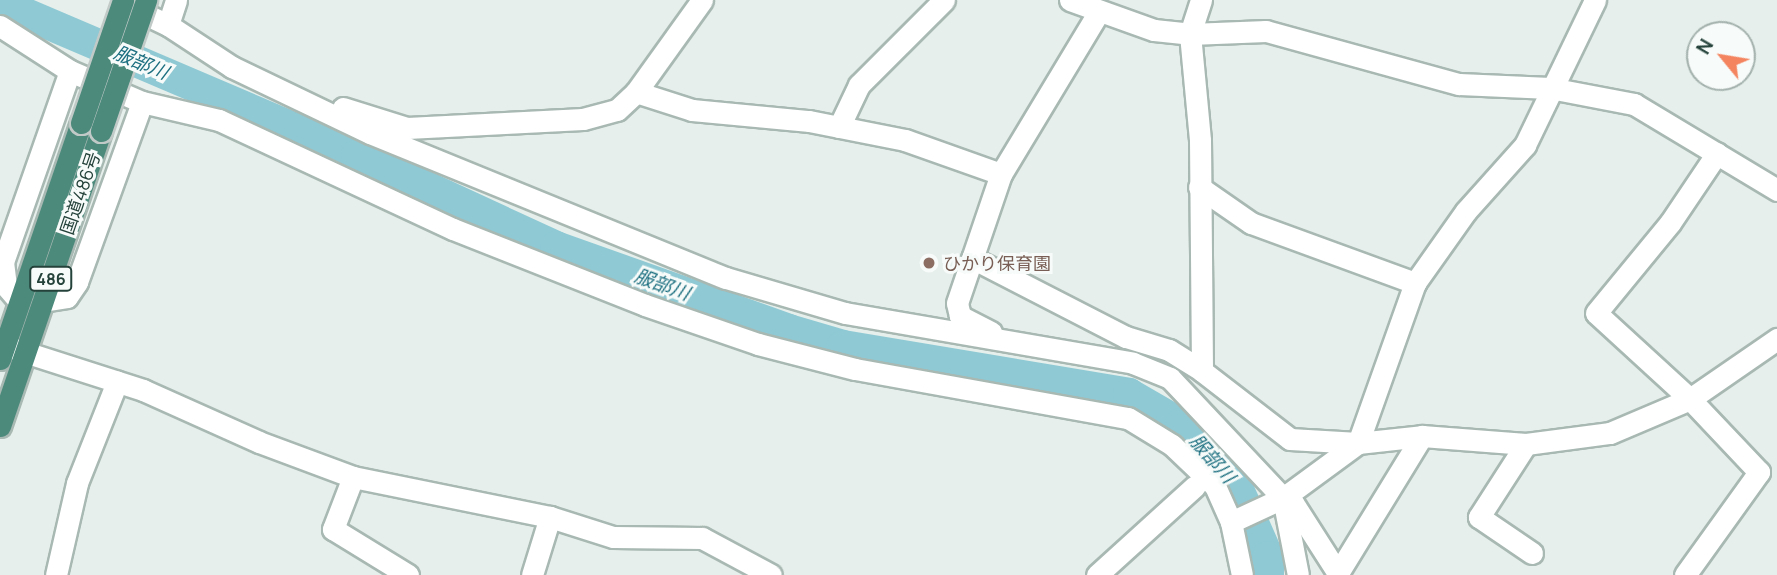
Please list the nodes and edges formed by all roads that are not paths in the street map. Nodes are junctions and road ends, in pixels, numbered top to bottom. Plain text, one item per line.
1 (114, 0) edge
2 (123, 0) edge
3 (146, 0) edge
4 (176, 0) edge
5 (702, 0) edge
6 (944, 0) edge
7 (1070, 0) edge
8 (1201, 0) edge
9 (1595, 0) edge
10 (1098, 13) junction
11 (168, 25) junction
12 (0, 26) edge
13 (1190, 34) junction
14 (70, 71) junction
15 (1550, 88) junction
16 (636, 92) junction
17 (142, 102) junction
18 (305, 102) junction
19 (91, 127) junction
20 (839, 127) junction
21 (1717, 153) junction
22 (1001, 174) junction
23 (1199, 187) junction
24 (1777, 190) edge
25 (972, 258) junction
26 (1415, 283) junction
27 (19, 301) junction
28 (43, 301) junction
29 (1777, 339) edge
30 (1009, 342) junction
31 (2, 349) edge
32 (25, 352) junction
33 (1202, 370) junction
34 (117, 382) junction
35 (1690, 398) junction
36 (0, 426) edge
37 (1422, 436) junction
38 (1358, 443) junction
39 (1526, 444) junction
40 (1172, 445) junction
41 (353, 477) junction
42 (1195, 486) junction
43 (1278, 500) junction
44 (550, 517) junction
45 (1231, 522) junction
46 (1532, 553) dead end
47 (1338, 574) edge
48 (56, 575) edge
49 (408, 575) edge
50 (531, 575) edge
51 (771, 575) edge
52 (1097, 575) edge
53 (1242, 575) edge
54 (1298, 575) edge
55 (1685, 575) edge

1 - 11 street
2 - 19 highway, 国道486号 / 486, bridge
3 - 19 highway, 国道486号 / 486, bridge
4 - 11 street
5 - 16 street
6 - 20 street
7 - 10 street
8 - 13 street
9 - 15 street
10 - 13 street
10 - 22 street
11 - 18 street
12 - 14 street
13 - 15 street
13 - 23 street
14 - 17 street
14 - 27 street
15 - 21 street
15 - 26 street
16 - 18 street
16 - 20 street
17 - 28 street
17 - 40 street
18 - 30 street
19 - 27 highway, 国道486号 / 486
19 - 28 highway, 国道486号 / 486
20 - 22 street
21 - 24 street
21 - 35 street
22 - 25 street
23 - 26 street
23 - 33 street
25 - 30 street
25 - 33 street
26 - 38 street
27 - 31 highway, 国道486号 / 486
28 - 32 highway, 国道486号 / 486
29 - 35 street
30 - 43 street
31 - 32 street
32 - 34 street
32 - 36 highway, 国道486号 / 486
33 - 38 street
34 - 41 street
34 - 48 street
35 - 39 street
35 - 55 street
37 - 38 street
37 - 39 street
37 - 47 street
38 - 43 street
39 - 46 street
40 - 42 street
40 - 45 street
41 - 44 street
41 - 49 street
42 - 45 street
42 - 52 street
43 - 45 street
43 - 47 street
43 - 54 street
44 - 50 street
44 - 51 street
45 - 53 street

